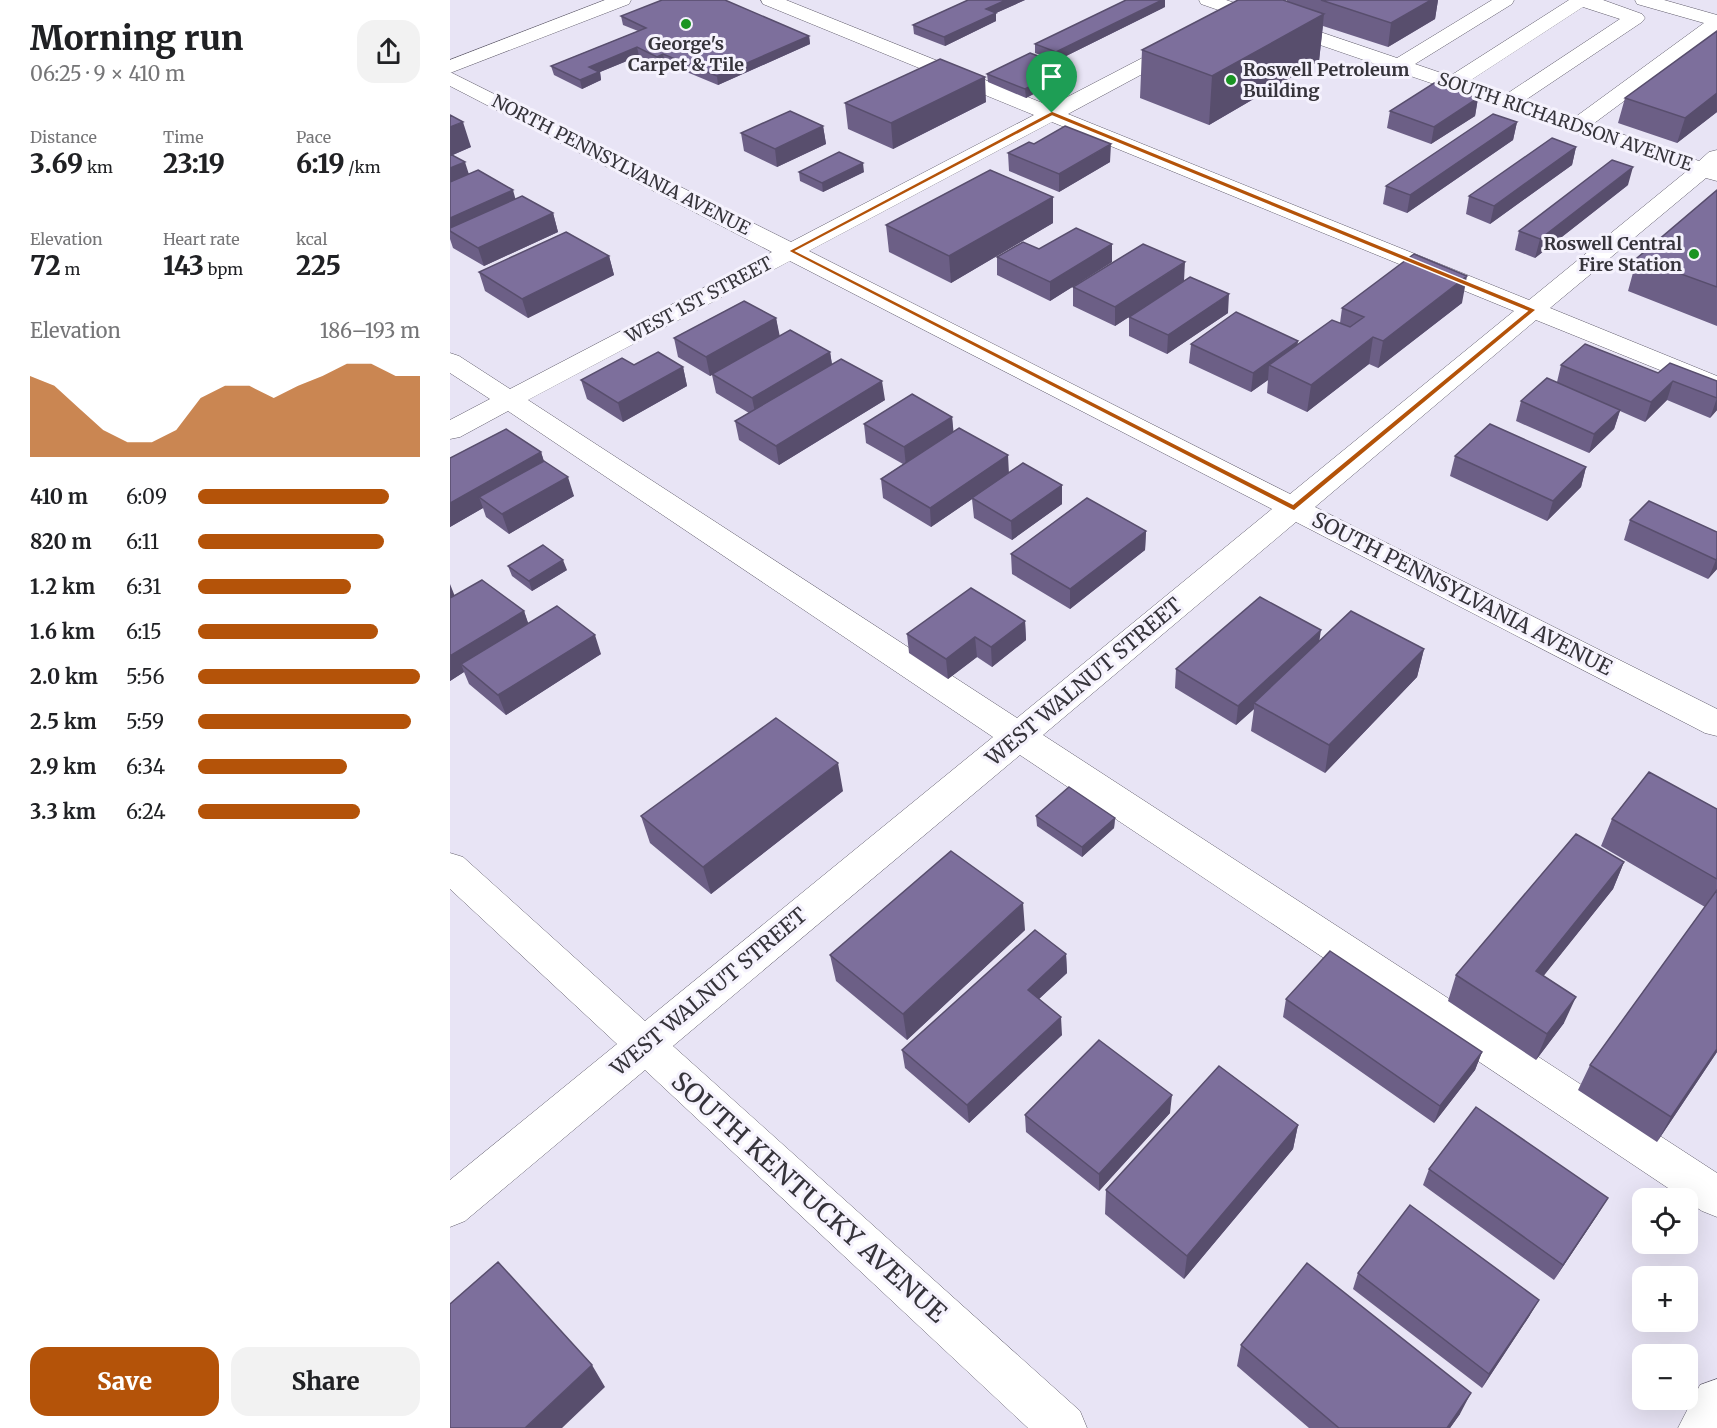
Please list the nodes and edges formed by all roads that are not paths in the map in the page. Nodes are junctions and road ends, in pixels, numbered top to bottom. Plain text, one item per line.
1 (622, 0) edge
2 (770, 0) edge
3 (1208, 0) edge
4 (1266, 0) edge
5 (1505, 0) edge
6 (1644, 0) edge
7 (1243, 12) junction
8 (1717, 22) edge
9 (1399, 65) junction
10 (450, 67) edge
11 (450, 78) edge
12 (1452, 84) junction
13 (1508, 103) junction
14 (1052, 113) junction
15 (1577, 126) junction
16 (1712, 167) edge
17 (791, 251) junction
18 (1533, 310) junction
19 (450, 362) edge
20 (1717, 385) edge
21 (508, 400) junction
22 (450, 431) edge
23 (1294, 508) junction
24 (1717, 724) edge
25 (1019, 736) junction
26 (450, 867) edge
27 (644, 1046) junction
28 (1717, 1197) edge
29 (450, 1207) edge
30 (1717, 1402) edge
31 (1063, 1428) edge
32 (1702, 1428) edge

1 - 10 street
2 - 14 street
3 - 7 street, SOUTH RICHARDSON AVENUE
4 - 7 street, WEST 1ST STREET
5 - 9 street
6 - 8 street
7 - 9 street, SOUTH RICHARDSON AVENUE
7 - 14 street, WEST 1ST STREET
8 - 15 street
9 - 12 street, SOUTH RICHARDSON AVENUE
11 - 17 street, NORTH PENNSYLVANIA AVENUE
12 - 13 street, SOUTH RICHARDSON AVENUE
12 - 13 street
13 - 15 street, SOUTH RICHARDSON AVENUE
14 - 17 street, WEST 1ST STREET
14 - 18 street
15 - 16 street, SOUTH RICHARDSON AVENUE
16 - 18 street, WEST WALNUT STREET
17 - 21 street, WEST 1ST STREET
17 - 23 street, SOUTH PENNSYLVANIA AVENUE
18 - 20 street
18 - 23 street, WEST WALNUT STREET
19 - 21 street
21 - 22 street, WEST 1ST STREET
21 - 25 street
23 - 24 street, SOUTH PENNSYLVANIA AVENUE
23 - 25 street, WEST WALNUT STREET
25 - 27 street, WEST WALNUT STREET
25 - 28 street
26 - 27 street, SOUTH KENTUCKY AVENUE
27 - 29 street, WEST WALNUT STREET
27 - 31 street, SOUTH KENTUCKY AVENUE
30 - 32 street

